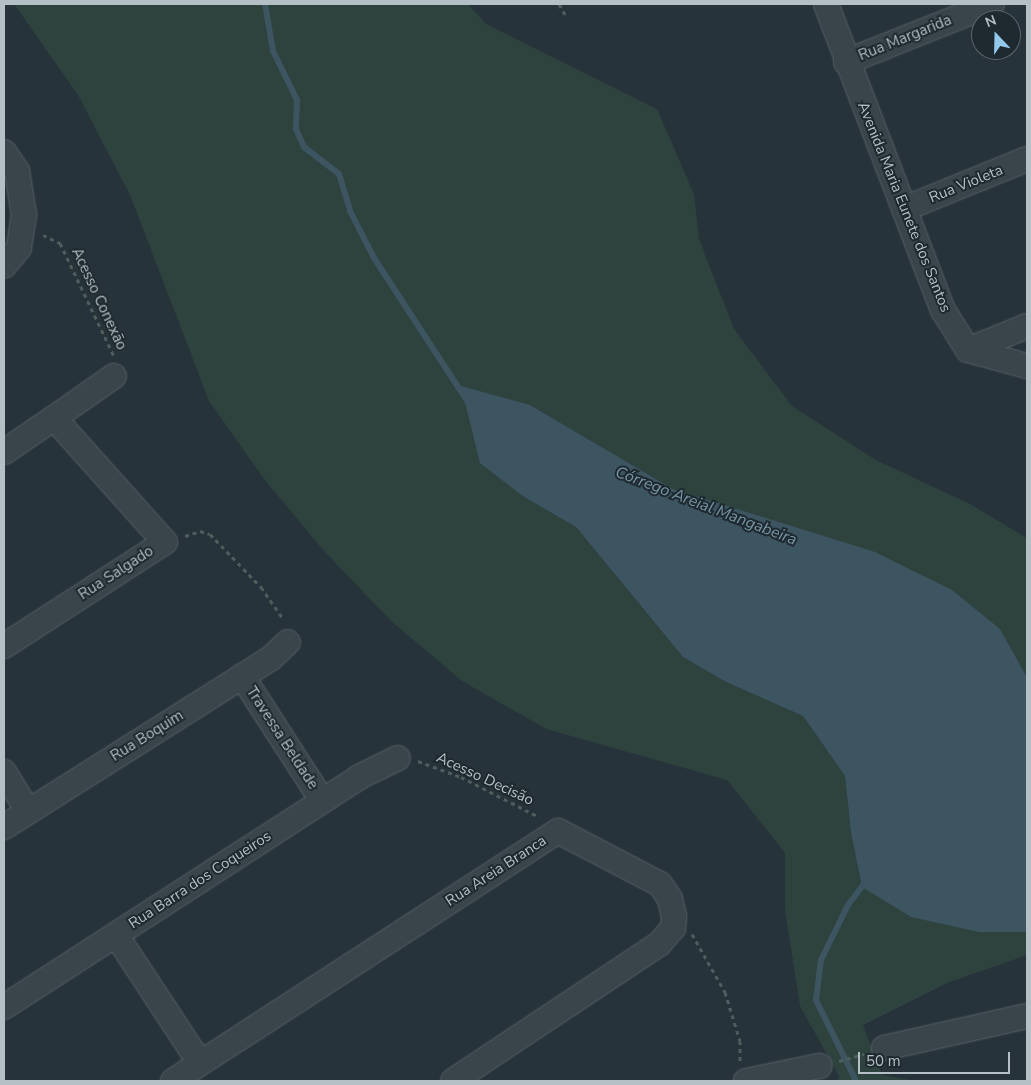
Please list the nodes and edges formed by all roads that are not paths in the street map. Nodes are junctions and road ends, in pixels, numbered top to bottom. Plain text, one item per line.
1 (826, 4) edge
2 (992, 4) edge
3 (846, 62) junction
4 (4, 152) edge
5 (1027, 159) edge
6 (904, 209) junction
7 (4, 266) edge
8 (1027, 326) edge
9 (968, 350) junction
10 (1027, 366) edge
11 (114, 376) road end
12 (54, 418) junction
13 (4, 452) edge
14 (288, 642) road end
15 (4, 646) edge
16 (242, 676) junction
17 (398, 758) road end
18 (4, 772) edge
19 (322, 800) junction
20 (28, 811) junction
21 (4, 827) edge
22 (116, 935) junction
23 (4, 1007) edge
24 (1027, 1016) edge
25 (884, 1048) road end
26 (200, 1064) junction
27 (819, 1066) road end
28 (743, 1076) edge
29 (173, 1081) edge
30 (453, 1081) edge

1 - 3 street, Avenida Maria Eunete dos Santos
2 - 3 street, Rua Margarida
3 - 6 street, Avenida Maria Eunete dos Santos
4 - 7 street
5 - 6 street, Rua Violeta
6 - 9 street, Avenida Maria Eunete dos Santos
8 - 9 street
9 - 10 street
11 - 12 street
12 - 13 street
12 - 15 street, Rua Salgado
14 - 16 street, Rua Boquim
16 - 19 street, Travessa Beldade
16 - 20 street, Rua Boquim
17 - 19 street, Rua Barra dos Coqueiros
18 - 20 street
19 - 22 street, Rua Barra dos Coqueiros
20 - 21 street, Rua Boquim
22 - 23 street, Rua Barra dos Coqueiros
22 - 26 street
24 - 25 street
26 - 29 street, Rua Areia Branca
26 - 30 street, Rua Areia Branca
27 - 28 street

